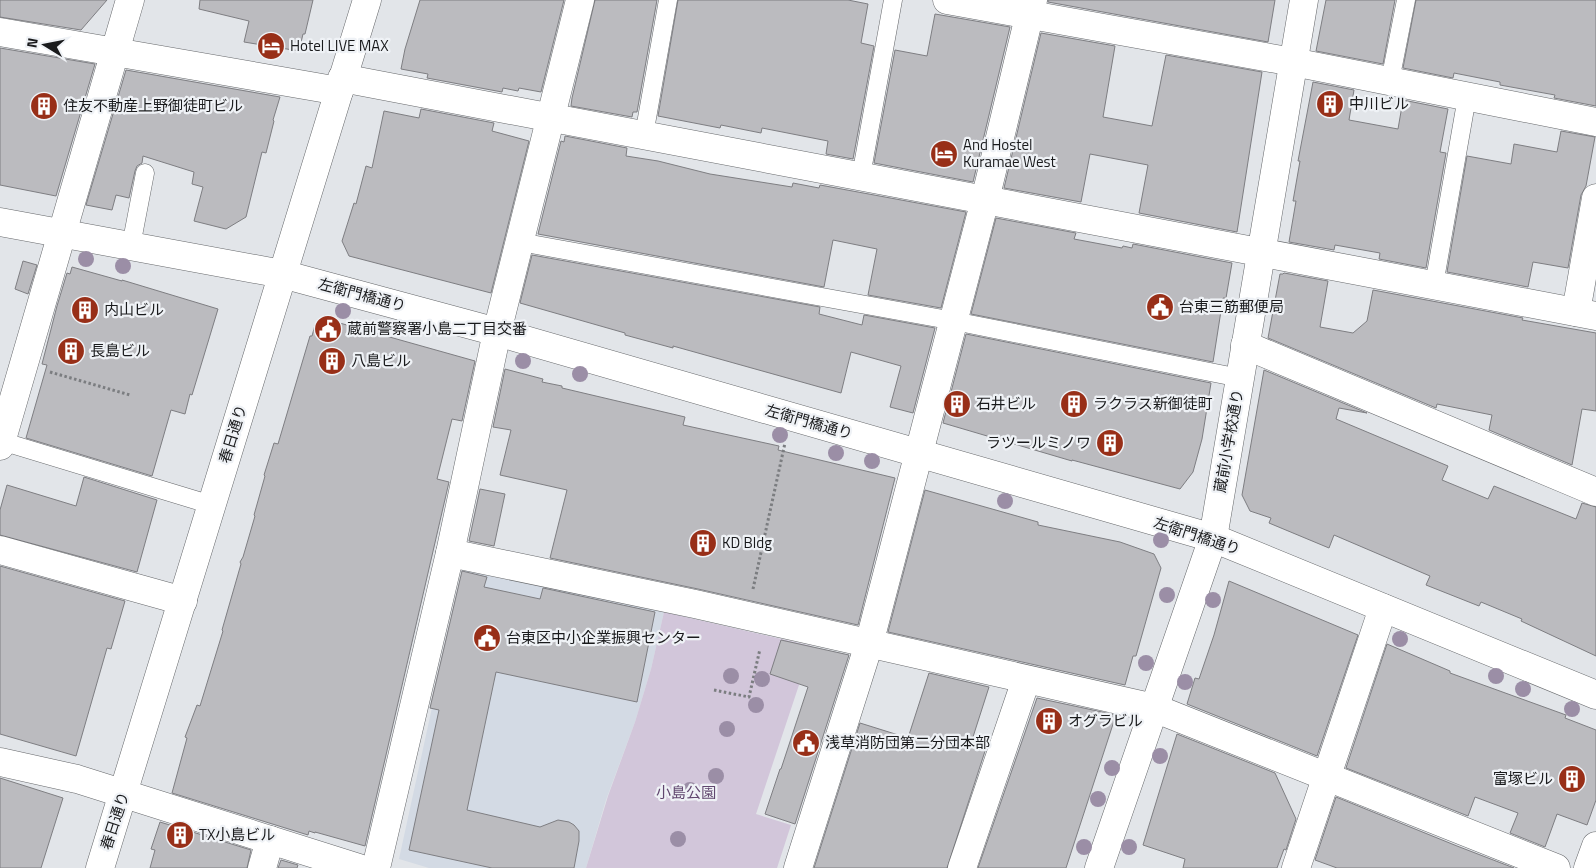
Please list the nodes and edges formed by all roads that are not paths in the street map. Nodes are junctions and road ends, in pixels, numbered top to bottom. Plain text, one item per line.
1 (130, 0) edge
2 (367, 0) edge
3 (580, 0) edge
4 (668, 0) edge
5 (893, 0) edge
6 (948, 0) edge
7 (1304, 0) edge
8 (1406, 0) edge
9 (1032, 8) edge
10 (0, 32) edge
11 (114, 52) junction
12 (1294, 62) junction
13 (1390, 81) junction
14 (340, 84) junction
15 (1467, 96) junction
16 (550, 117) junction
17 (1596, 122) edge
18 (644, 135) junction
19 (145, 173) dead end
20 (861, 176) junction
21 (1596, 198) edge
22 (985, 200) junction
23 (0, 222) edge
24 (61, 233) junction
25 (520, 242) junction
26 (131, 246) junction
27 (1260, 252) junction
28 (282, 274) junction
29 (1434, 286) junction
30 (1586, 314) edge
31 (954, 321) junction
32 (497, 332) junction
33 (1245, 345) junction
34 (1240, 378) junction
35 (1, 444) edge
36 (919, 454) junction
37 (1596, 492) edge
38 (212, 505) junction
39 (1212, 538) junction
40 (0, 550) edge
41 (450, 553) junction
42 (183, 601) junction
43 (1383, 608) junction
44 (869, 644) junction
45 (1026, 680) junction
46 (1596, 695) edge
47 (1154, 708) junction
48 (0, 762) edge
49 (1326, 777) junction
50 (124, 793) junction
51 (270, 840) junction
52 (1596, 846) edge
53 (100, 868) edge
54 (262, 868) edge
55 (359, 868) edge
56 (376, 868) edge
57 (798, 868) edge
58 (962, 868) edge
59 (1098, 868) edge
60 (1296, 868) edge
61 (1556, 868) edge
62 (1588, 868) edge

1 - 11 street
2 - 14 street, 春日通り
3 - 16 street
4 - 18 lane
5 - 20 lane
6 - 9 street
7 - 12 street, 蔵前小学校通り
8 - 13 lane
9 - 12 street
9 - 22 street
10 - 11 street
11 - 14 street
11 - 24 street
12 - 13 street
12 - 27 street, 蔵前小学校通り
13 - 15 street
14 - 16 street
14 - 28 street, 春日通り
15 - 17 street
15 - 29 lane
16 - 18 street
16 - 25 street
18 - 20 street
19 - 26 lane
20 - 22 street
21 - 30 street
22 - 27 street
22 - 31 street
23 - 24 street, 左衛門橋通り
24 - 26 street, 左衛門橋通り
24 - 35 street
25 - 31 lane
25 - 32 street
26 - 28 street, 左衛門橋通り
27 - 29 street
27 - 33 street, 蔵前小学校通り
28 - 32 street, 左衛門橋通り
28 - 38 street, 春日通り
29 - 30 street
31 - 34 lane
31 - 36 street
32 - 36 street, 左衛門橋通り
32 - 41 street
33 - 34 street, 蔵前小学校通り
33 - 37 street
34 - 39 street, 蔵前小学校通り
35 - 38 lane
36 - 39 street, 左衛門橋通り
36 - 44 street
38 - 42 street, 春日通り
39 - 43 street, 左衛門橋通り
39 - 47 street, 蔵前小学校通り
40 - 42 street
41 - 44 street
41 - 56 street
42 - 50 street, 春日通り
43 - 46 street, 左衛門橋通り
43 - 49 street
44 - 45 street
44 - 57 street
45 - 47 street
45 - 58 street
47 - 49 street
47 - 59 street, 蔵前小学校通り
48 - 50 street
49 - 60 street
49 - 61 street
50 - 51 street
50 - 53 street, 春日通り
51 - 54 street
51 - 55 street
52 - 62 street

